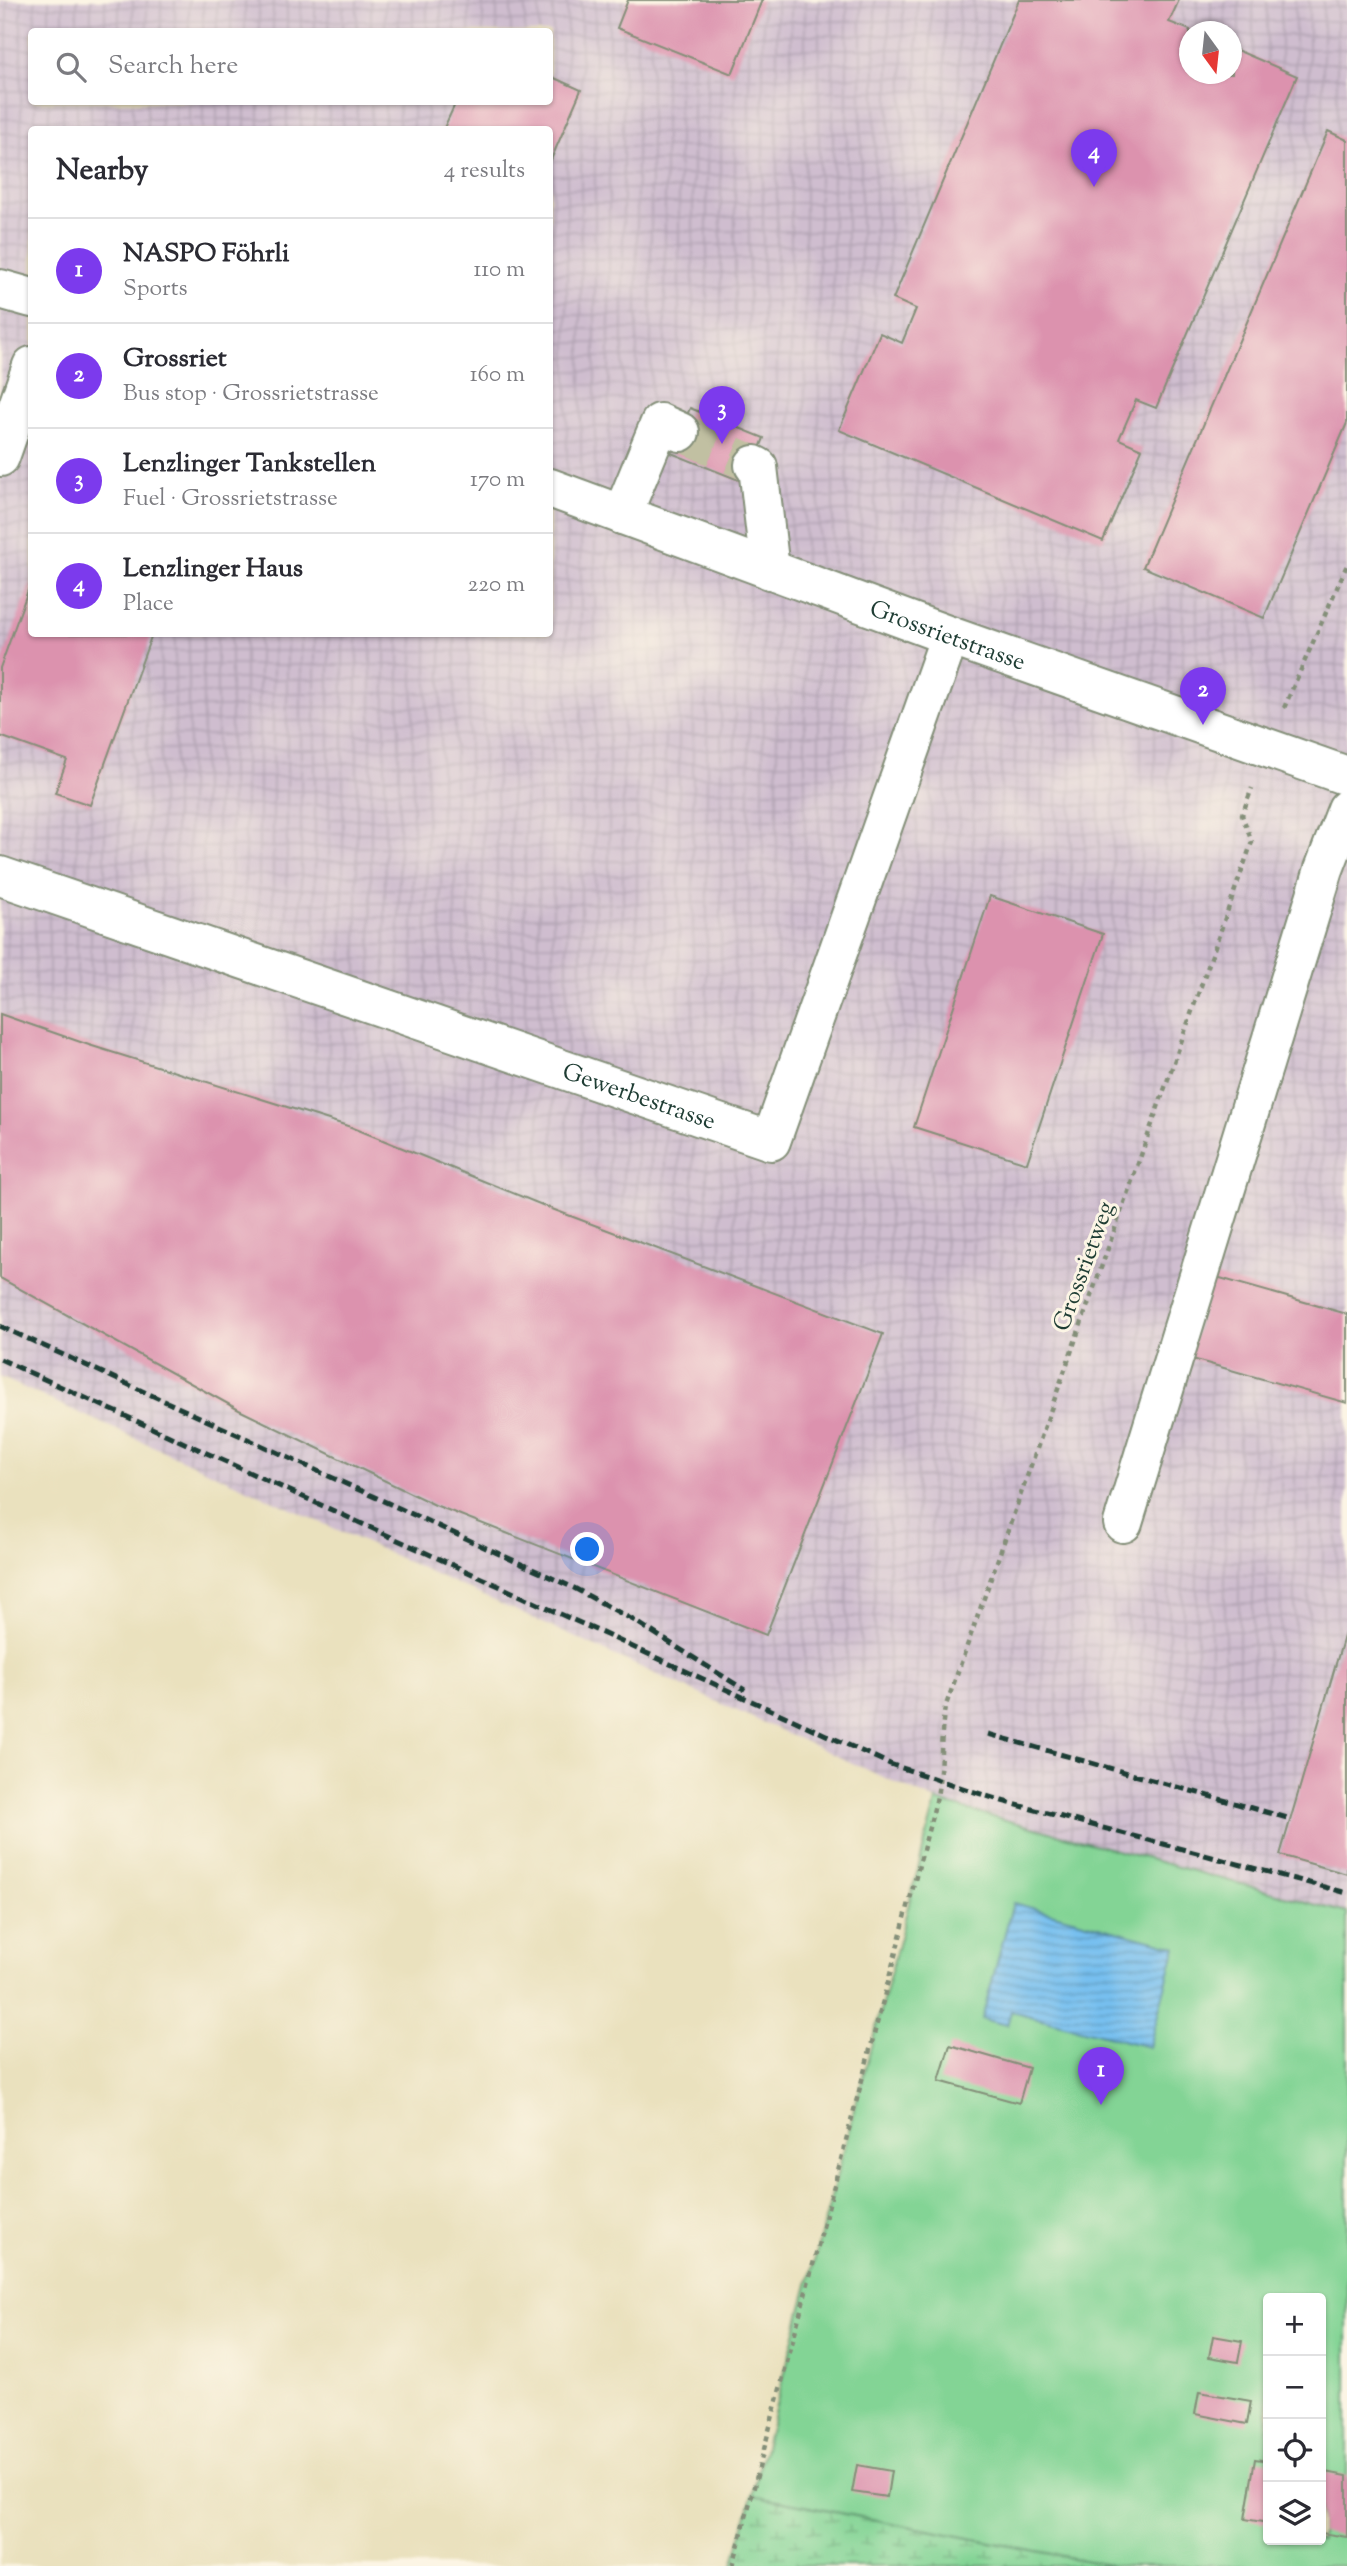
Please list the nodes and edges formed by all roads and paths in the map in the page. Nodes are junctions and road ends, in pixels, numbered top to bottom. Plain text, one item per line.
1 (0, 289) edge
2 (28, 297) edge
3 (28, 377) edge
4 (680, 432) tunnel mouth
5 (0, 457) edge
6 (754, 465) dead end
7 (553, 489) edge
8 (622, 514) junction
9 (1347, 565) edge
10 (770, 570) junction
11 (950, 636) junction
12 (1266, 748) junction
13 (1347, 776) edge
14 (1347, 809) edge
15 (0, 876) edge
16 (1123, 1523) dead end
17 (733, 2566) edge

1 - 2 street
3 - 5 street
4 - 8 street
6 - 10 street
7 - 8 street, Grossrietstrasse
8 - 10 street, Grossrietstrasse
9 - 12 path, Grossrietweg
10 - 11 street, Grossrietstrasse
11 - 12 street, Grossrietstrasse
11 - 15 street, Gewerbestrasse
12 - 13 street, Grossrietstrasse
12 - 17 path, Grossrietweg
14 - 16 street

